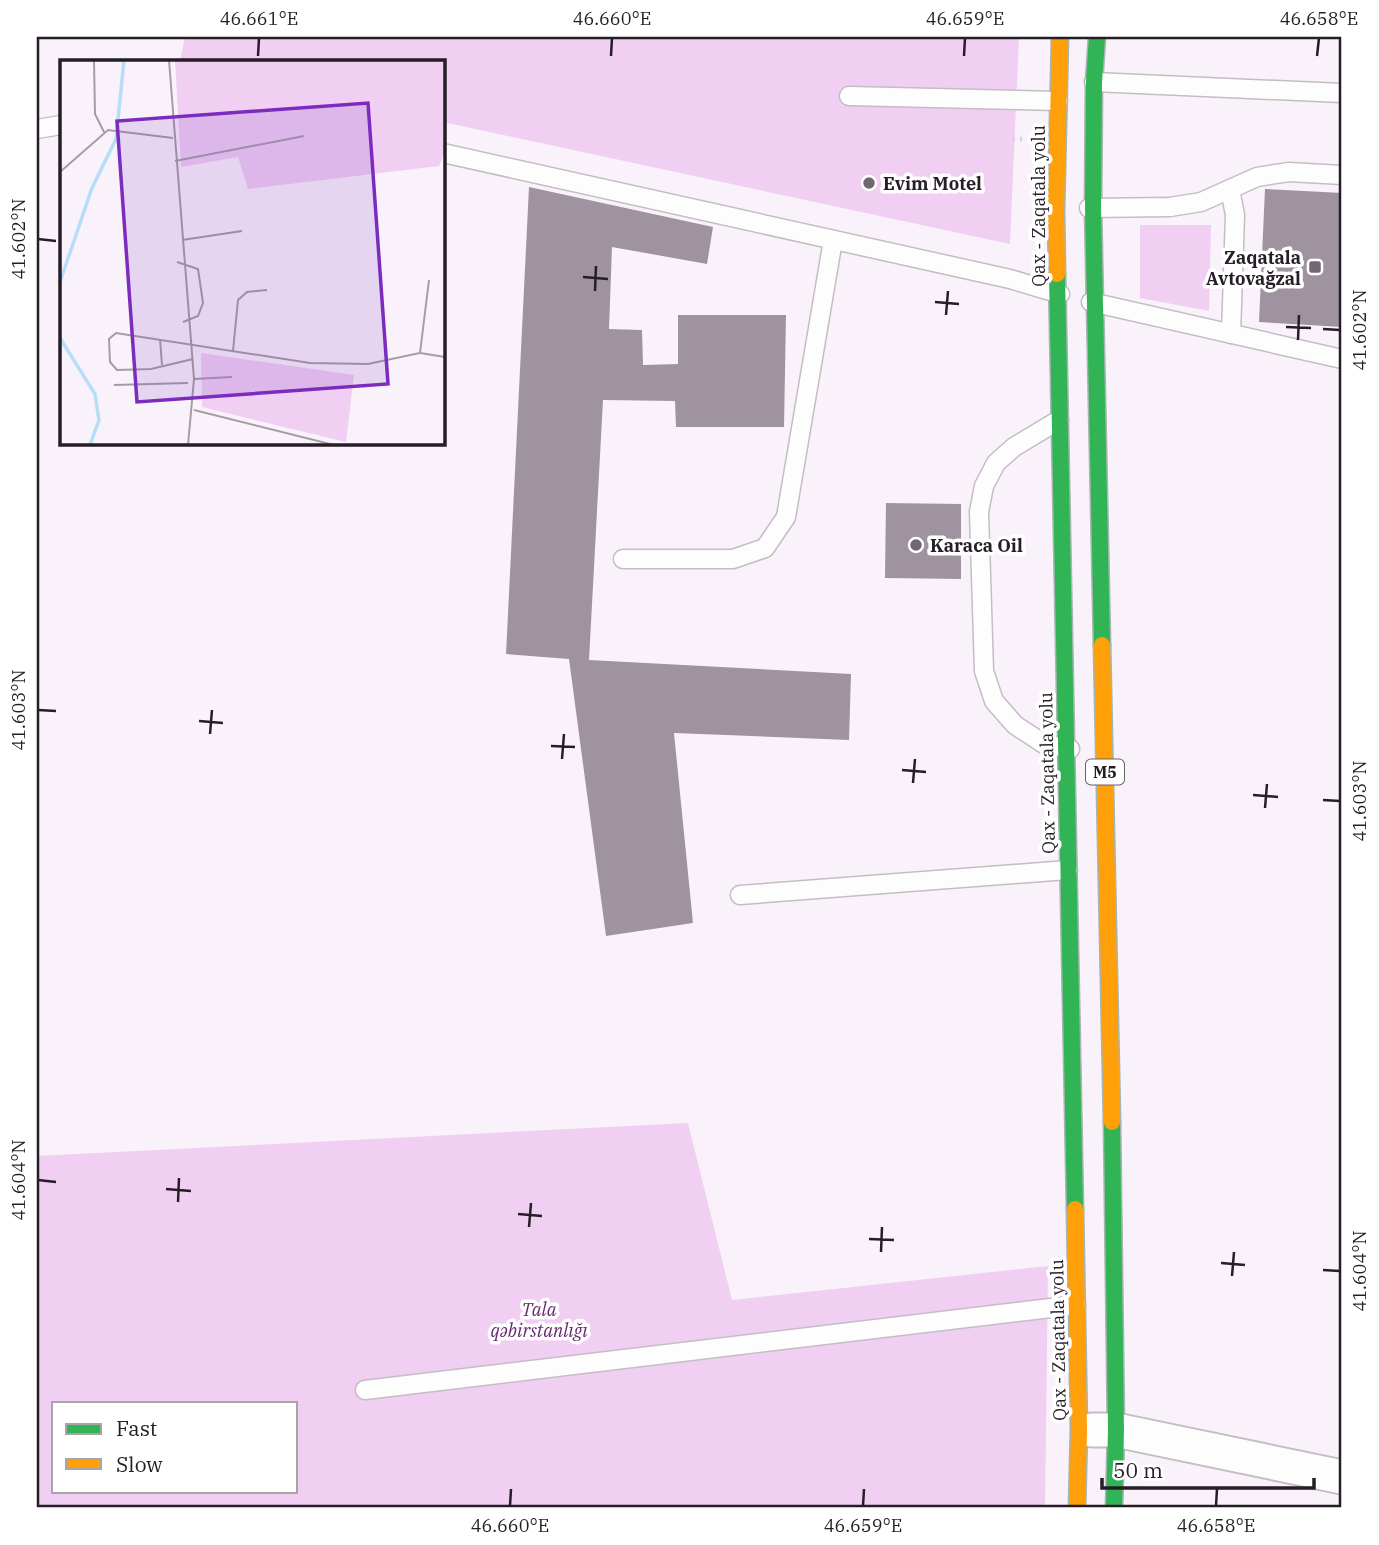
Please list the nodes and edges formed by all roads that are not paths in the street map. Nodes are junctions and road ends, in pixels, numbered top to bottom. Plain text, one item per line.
1 (1060, 37) edge
2 (1097, 37) edge
3 (1094, 82) junction
4 (1342, 93) edge
5 (849, 96) dead end
6 (1058, 101) junction
7 (60, 125) edge
8 (37, 129) edge
9 (444, 153) edge
10 (1342, 175) edge
11 (1230, 188) junction
12 (1093, 208) junction
13 (1056, 210) junction
14 (833, 240) junction
15 (1057, 294) junction
16 (1096, 303) junction
17 (1231, 334) junction
18 (1342, 359) edge
19 (1079, 419) junction
20 (623, 559) dead end
21 (1066, 749) junction
22 (1105, 750) junction
23 (1068, 870) junction
24 (740, 895) dead end
25 (1076, 1305) junction
26 (365, 1390) dead end
27 (1079, 1430) junction
28 (1116, 1430) junction
29 (1342, 1477) edge
30 (1077, 1508) edge
31 (1114, 1508) edge

1 - 6 highway, Qax - Zaqatala yolu / M5
2 - 3 highway, M5
3 - 4 lane
3 - 12 highway, M5
5 - 6 lane
6 - 13 highway, Qax - Zaqatala yolu / M5
7 - 8 lane
9 - 14 lane
10 - 11 lane
11 - 12 lane
11 - 17 lane
12 - 13 lane
12 - 16 highway, M5
13 - 15 highway, Qax - Zaqatala yolu / M5
14 - 15 lane
14 - 20 lane
15 - 16 lane
15 - 19 highway, Qax - Zaqatala yolu / M5
16 - 17 lane
16 - 19 highway, M5
17 - 18 lane
19 - 21 highway, Qax - Zaqatala yolu / M5
19 - 21 lane
19 - 22 highway, M5
21 - 22 lane
21 - 23 highway, Qax - Zaqatala yolu / M5
22 - 28 highway, M5
23 - 24 lane
23 - 25 highway, Qax - Zaqatala yolu / M5
25 - 26 lane
25 - 27 highway, Qax - Zaqatala yolu / M5
27 - 28 street
27 - 30 highway, Qax - Zaqatala yolu / M5
28 - 29 street
28 - 31 highway, M5

